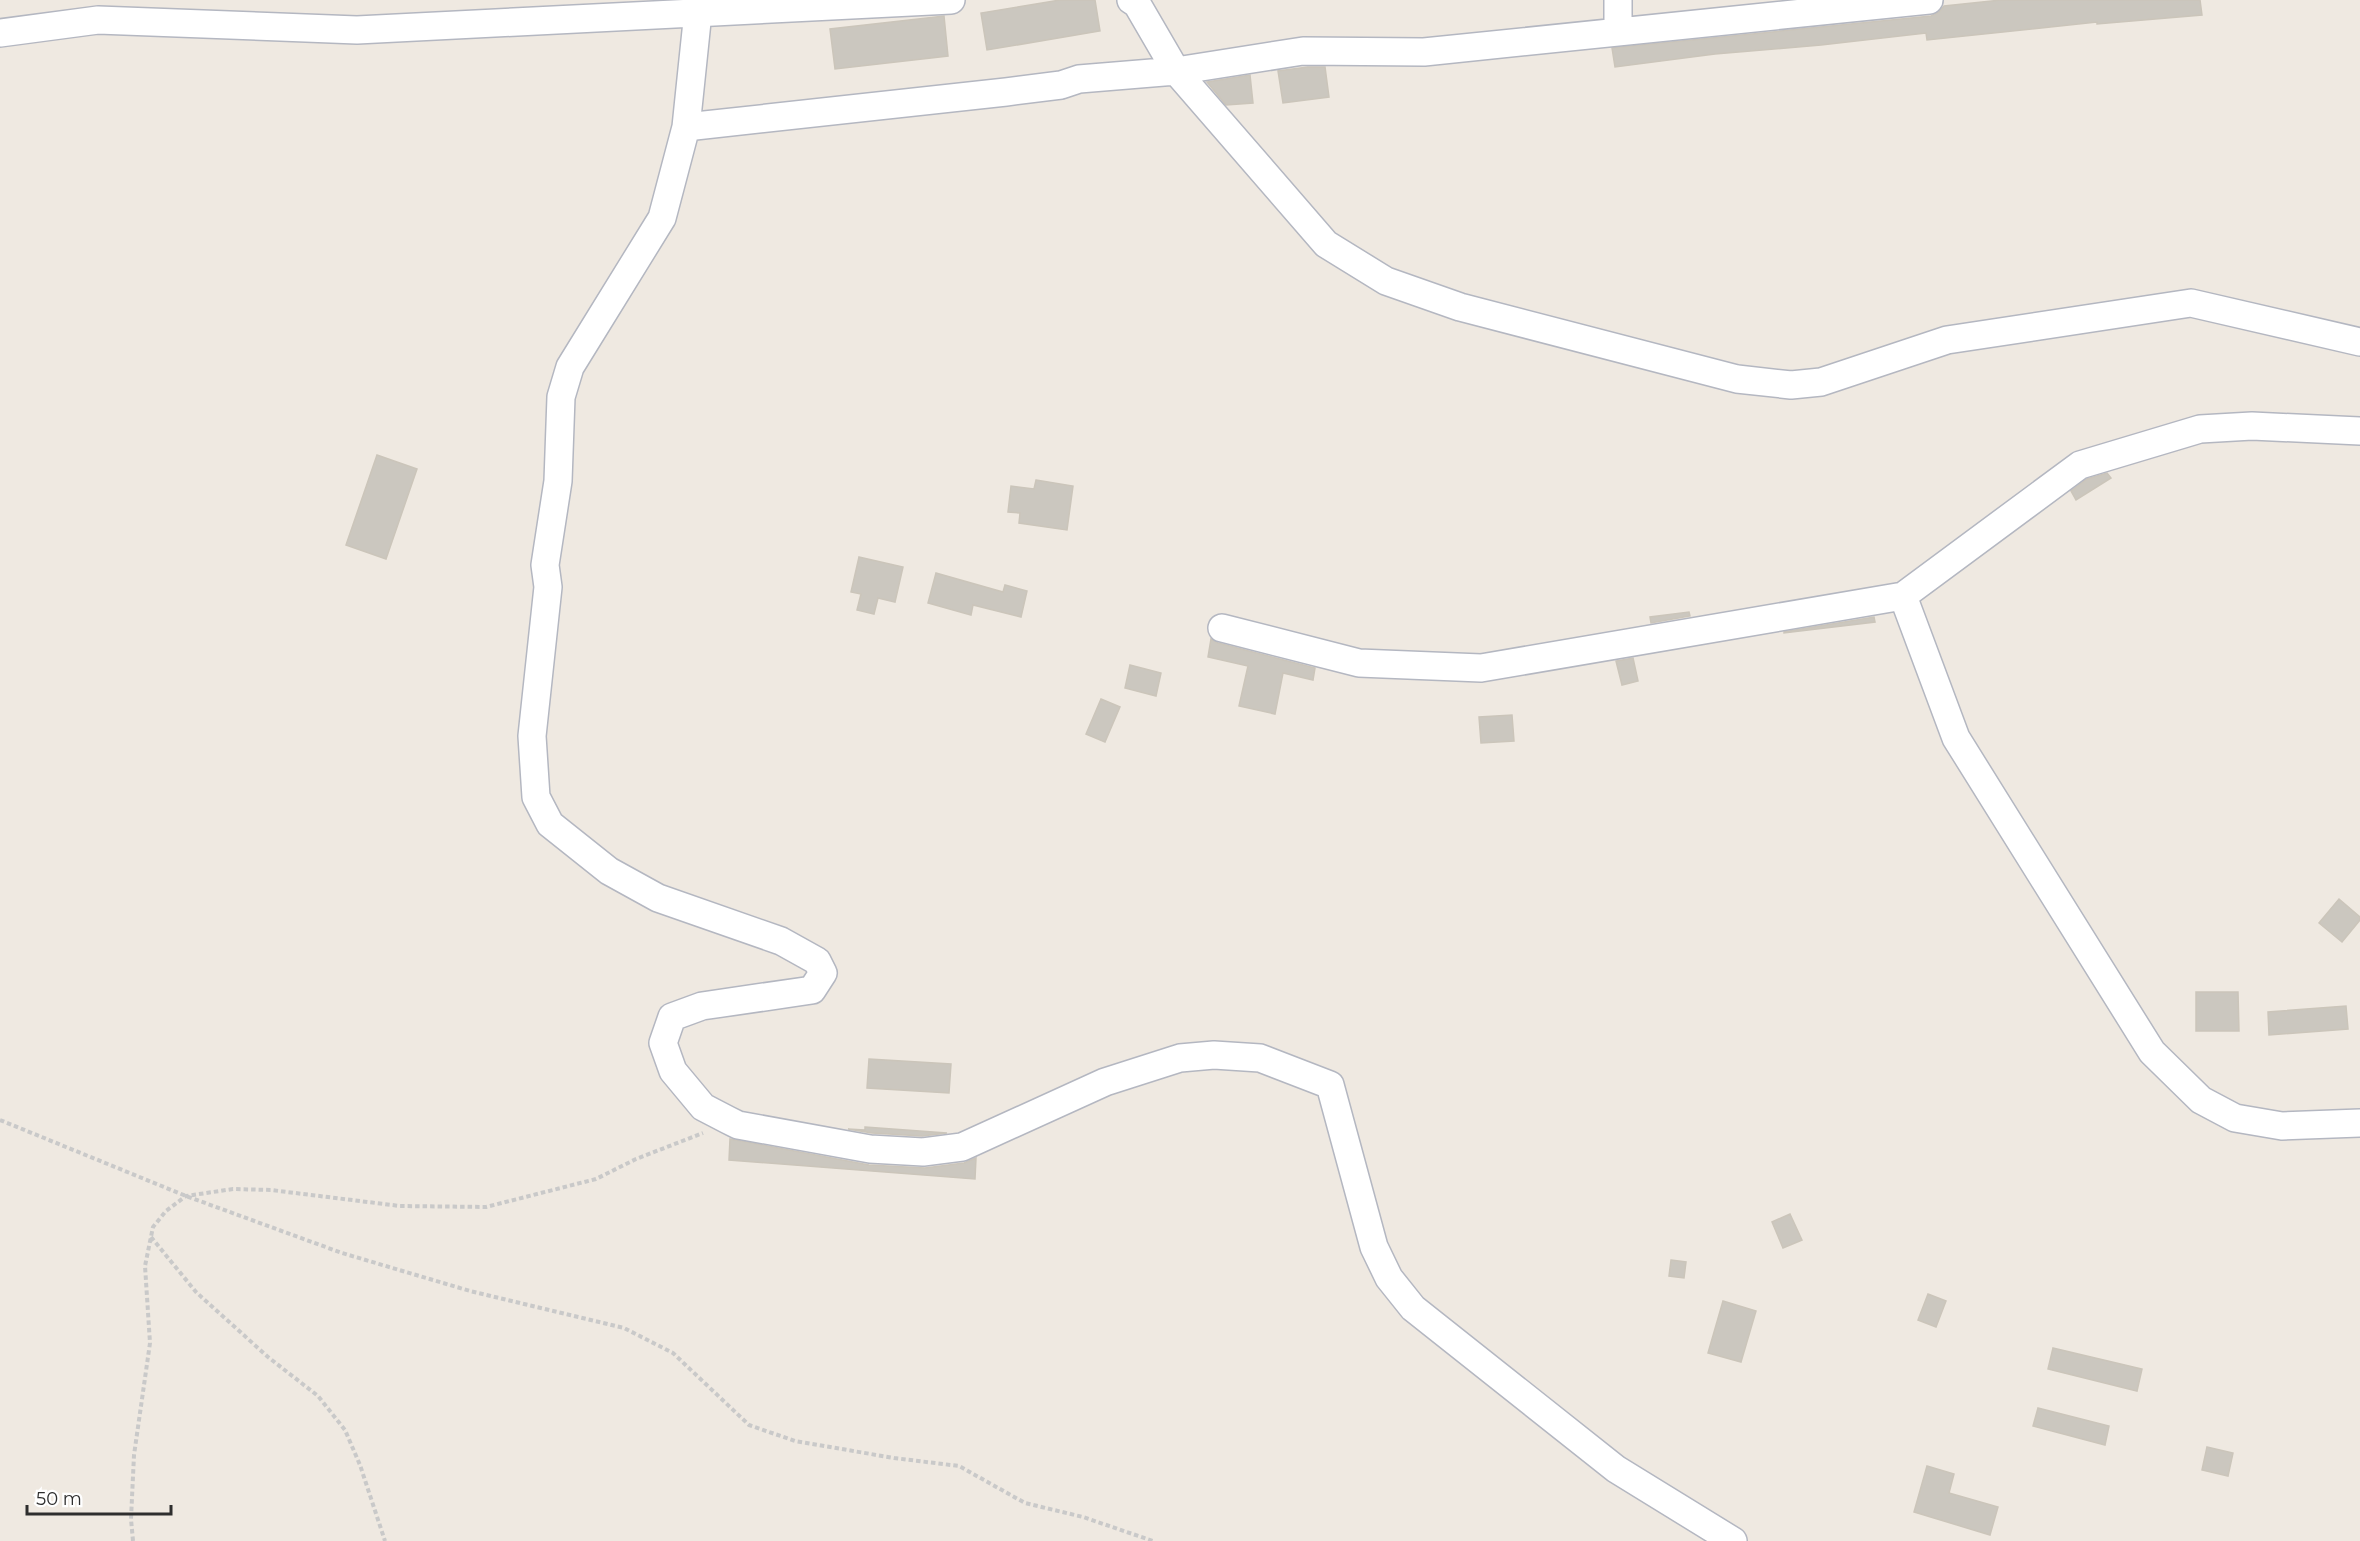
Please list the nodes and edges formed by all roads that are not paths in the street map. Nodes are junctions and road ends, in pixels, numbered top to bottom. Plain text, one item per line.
1 (951, 0) edge
2 (1131, 0) edge
3 (1618, 0) edge
4 (1929, 0) edge
5 (698, 12) junction
6 (1618, 31) junction
7 (0, 33) edge
8 (1176, 71) junction
9 (686, 127) junction
10 (2360, 342) edge
11 (2360, 431) edge
12 (1903, 596) junction
13 (1222, 628) dead end
14 (2360, 1123) edge
15 (1733, 1541) edge

1 - 5 street
2 - 8 street
3 - 6 street
4 - 6 street
5 - 7 street
5 - 9 street
6 - 8 street
8 - 9 street
8 - 10 street
9 - 15 street
11 - 12 street
12 - 13 street
12 - 14 street

